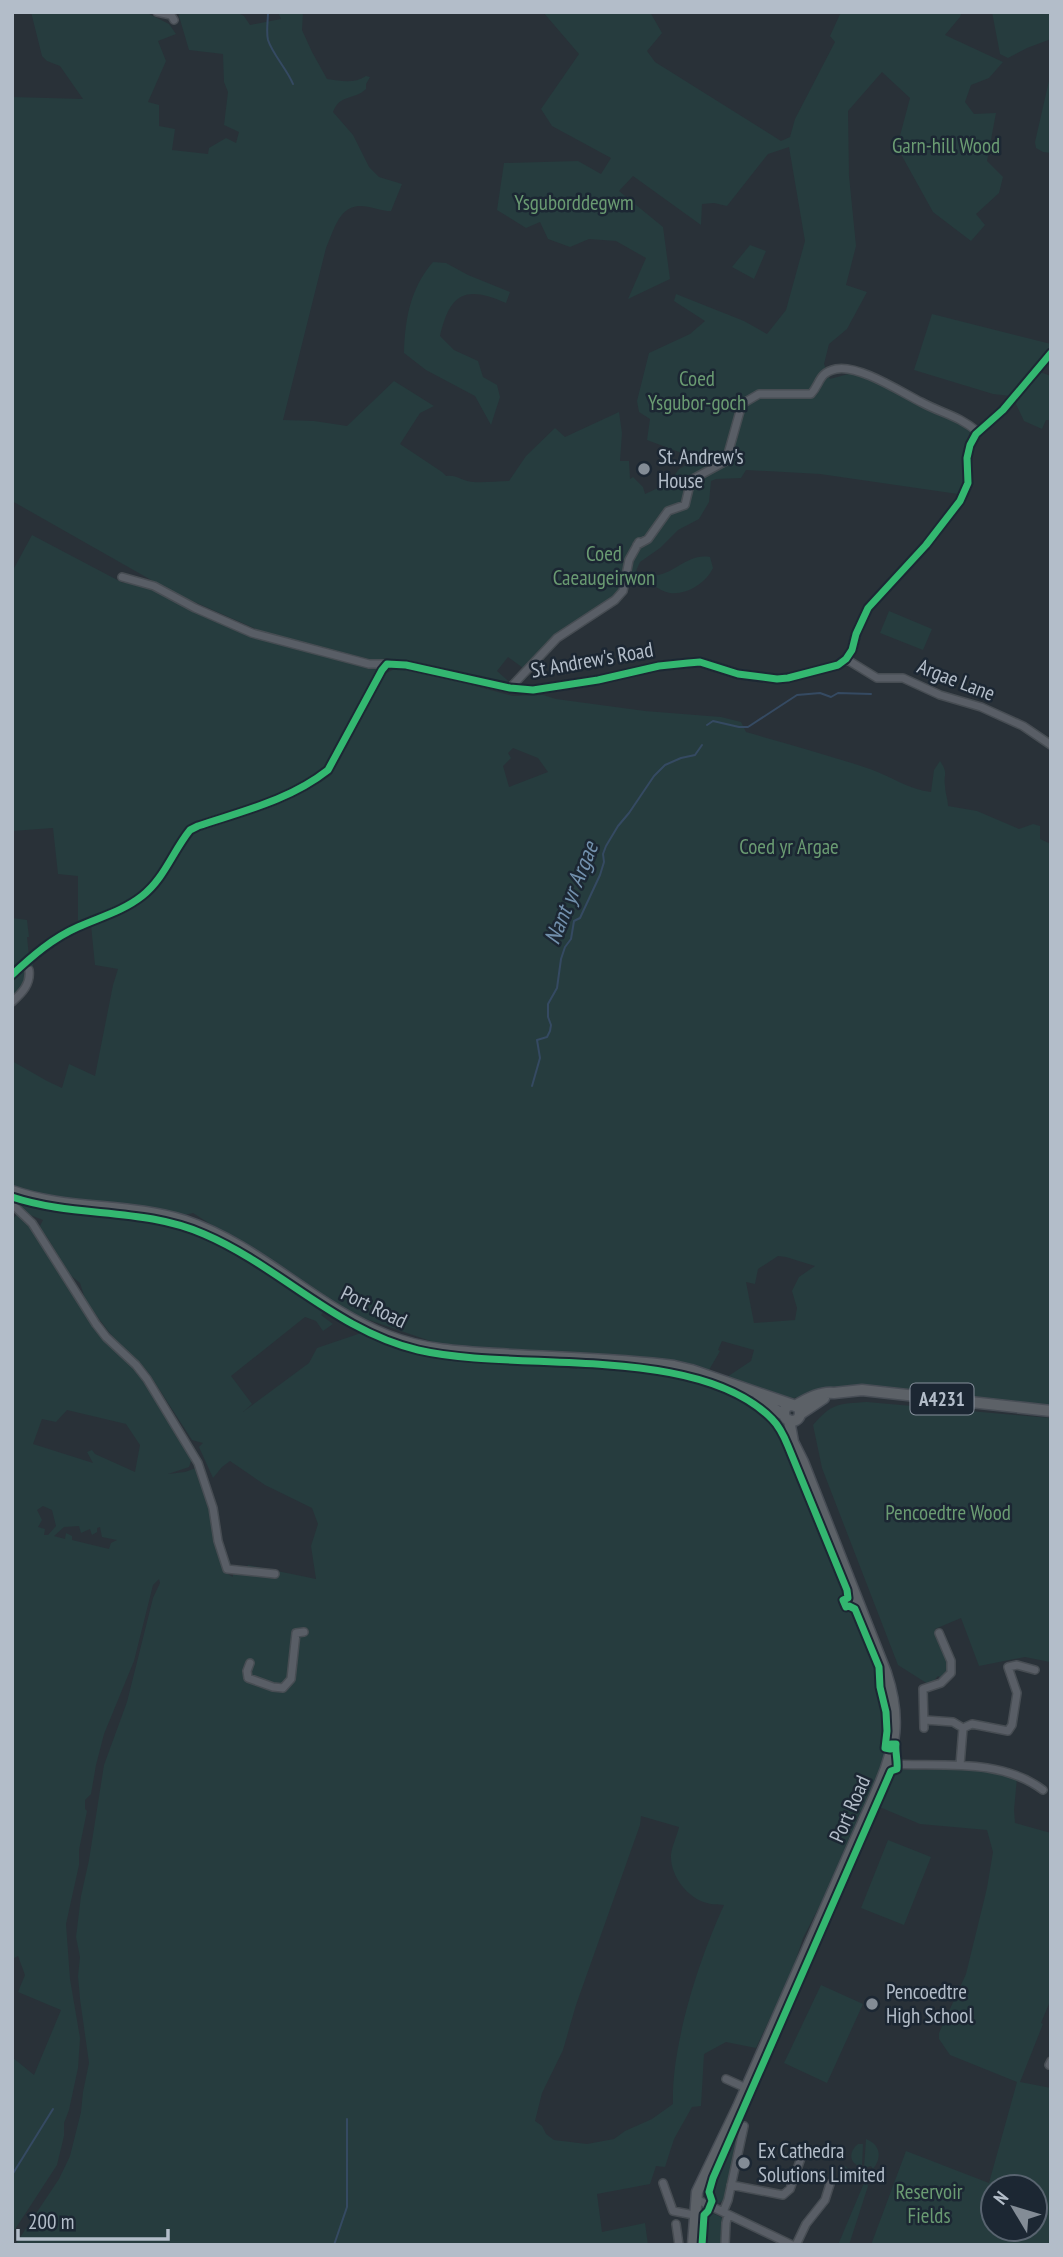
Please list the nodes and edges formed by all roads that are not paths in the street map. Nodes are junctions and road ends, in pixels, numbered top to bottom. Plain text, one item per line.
1 (157, 12) edge
2 (174, 20) dead end
3 (1051, 353) edge
4 (978, 432) junction
5 (122, 576) dead end
6 (846, 660) junction
7 (384, 667) junction
8 (510, 688) junction
9 (1051, 745) edge
10 (29, 970) dead end
11 (12, 975) edge
12 (12, 1002) edge
13 (12, 1191) edge
14 (26, 1196) junction
15 (15, 1206) edge
16 (1051, 1411) edge
17 (793, 1413) junction
18 (275, 1573) dead end
19 (304, 1632) dead end
20 (939, 1633) dead end
21 (250, 1663) dead end
22 (1035, 1670) dead end
23 (963, 1728) junction
24 (888, 1764) junction
25 (960, 1765) junction
26 (1043, 1790) dead end
27 (726, 2079) dead end
28 (746, 2088) junction
29 (744, 2126) dead end
30 (801, 2158) dead end
31 (663, 2183) dead end
32 (830, 2184) dead end
33 (731, 2185) junction
34 (698, 2200) junction
35 (726, 2213) junction
36 (694, 2214) junction
37 (676, 2224) dead end
38 (679, 2245) edge
39 (693, 2245) edge
40 (725, 2245) edge
41 (794, 2245) edge

1 - 2 street
3 - 4 street
4 - 6 street
4 - 8 street, St Andrew's Road
5 - 7 street, St Andrew's Road
6 - 8 street, St Andrew's Road
6 - 9 street, Argae Lane
7 - 8 street, St Andrew's Road
7 - 11 street
10 - 12 street
13 - 14 main road, Port Road
14 - 15 street
14 - 17 main road, Port Road
15 - 18 street
16 - 17 main road, A4231
17 - 24 main road, Port Road
19 - 21 street
20 - 23 street
22 - 23 street
23 - 25 street
24 - 25 street
24 - 28 main road, Port Road
25 - 26 street
27 - 28 street
28 - 34 main road, Port Road
29 - 33 street
30 - 33 street
31 - 36 street
32 - 41 street
33 - 35 street
34 - 35 street
34 - 36 main road, Port Road
35 - 40 street
35 - 41 street
36 - 39 main road, Port Road
37 - 38 street

